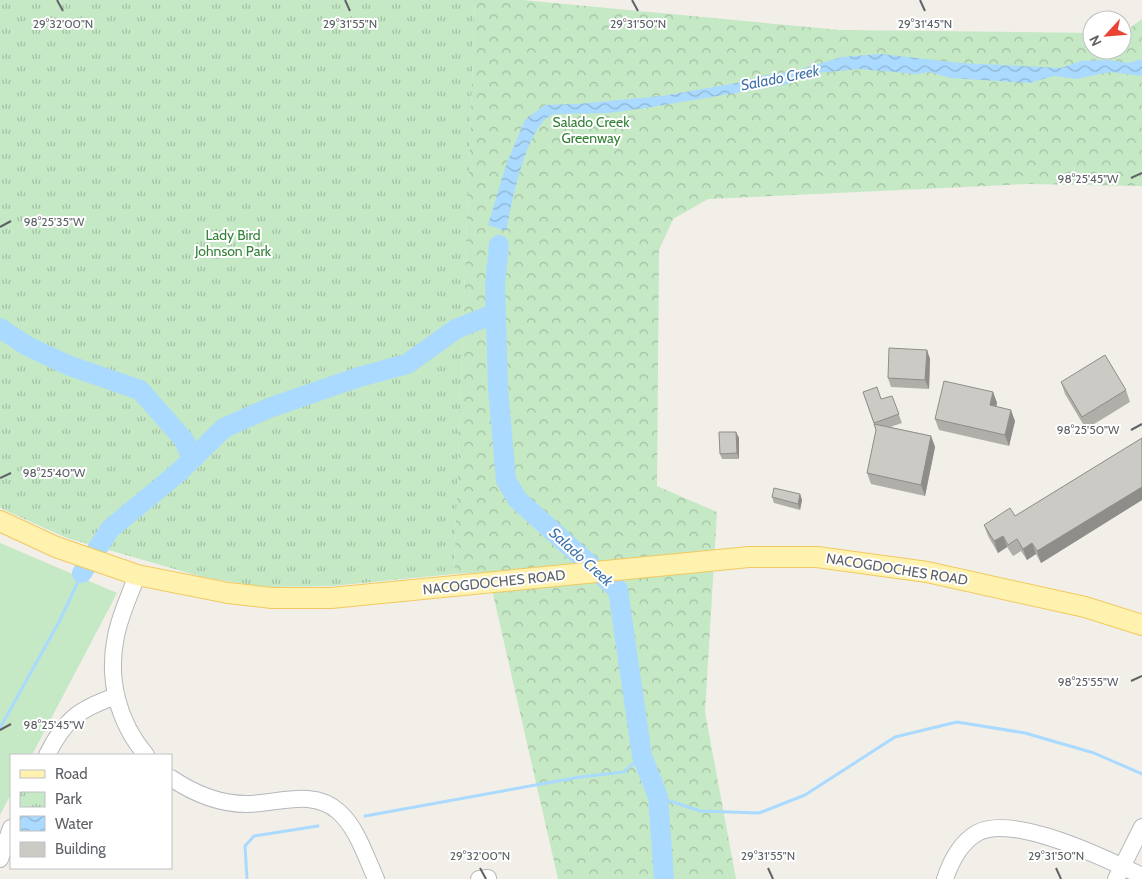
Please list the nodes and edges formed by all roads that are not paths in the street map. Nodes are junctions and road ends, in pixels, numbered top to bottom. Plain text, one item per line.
1 (0, 521) edge
2 (129, 572) junction
3 (1142, 625) edge
4 (116, 696) junction
5 (47, 754) edge
6 (145, 754) edge
7 (172, 779) edge
8 (1142, 827) edge
9 (10, 831) edge
10 (0, 859) edge
11 (1119, 873) edge
12 (1142, 876) edge
13 (376, 879) edge
14 (945, 879) edge

1 - 2 main road, NACOGDOCHES ROAD
2 - 3 main road, NACOGDOCHES ROAD
2 - 4 street
4 - 5 street
4 - 6 street
7 - 13 street
8 - 11 street
9 - 10 street
11 - 12 street
11 - 14 street

